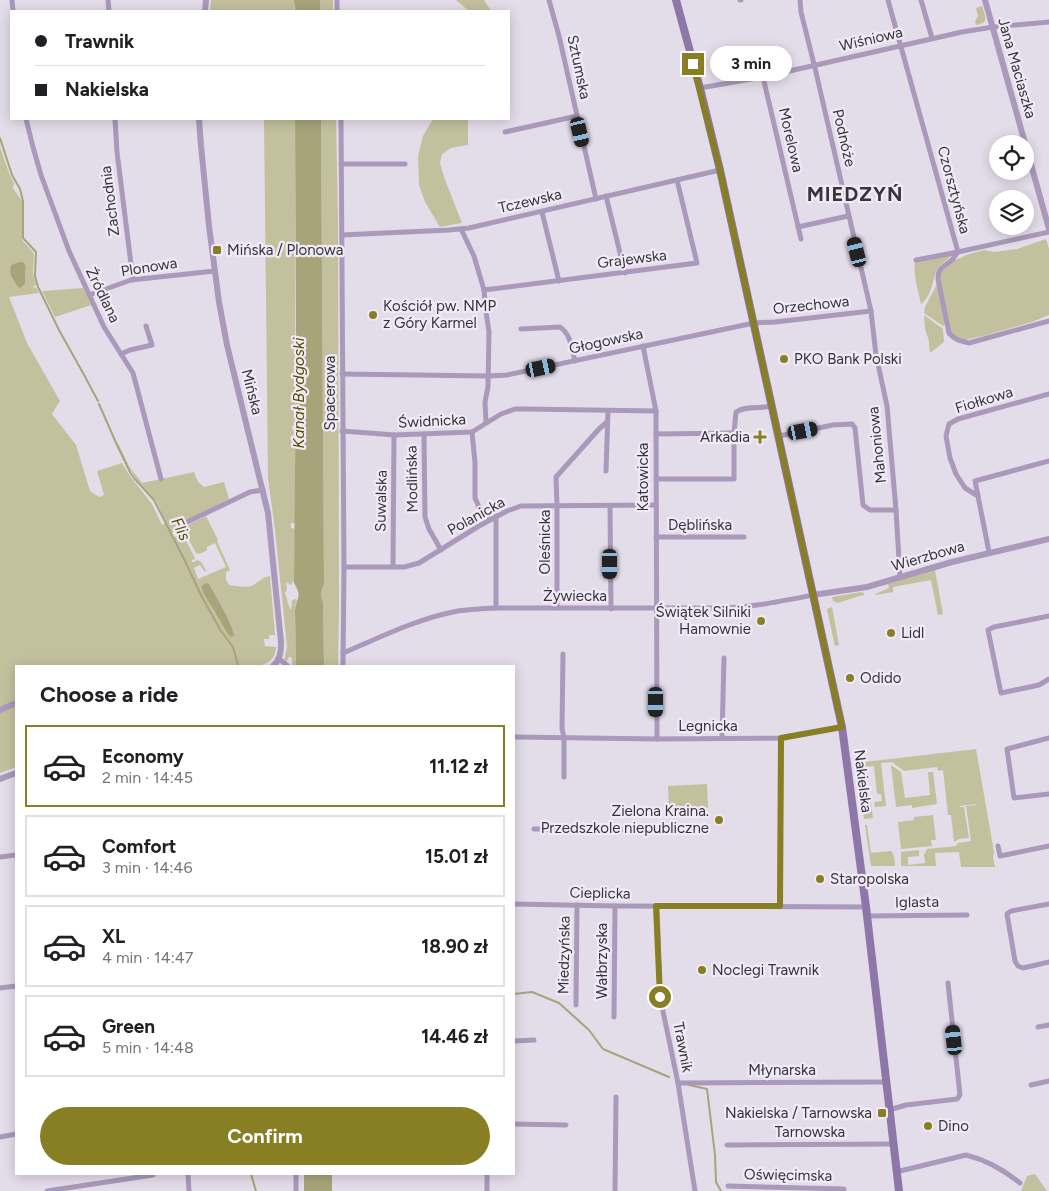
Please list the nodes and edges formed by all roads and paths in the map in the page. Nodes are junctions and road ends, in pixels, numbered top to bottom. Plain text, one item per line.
1 (549, 0) edge
2 (676, 0) edge
3 (800, 0) edge
4 (888, 0) edge
5 (921, 0) edge
6 (986, 0) edge
7 (1049, 22) edge
8 (993, 27) junction
9 (932, 38) junction
10 (901, 45) junction
11 (814, 65) junction
12 (763, 77) junction
13 (700, 88) junction
14 (577, 116) junction
15 (26, 120) edge
16 (115, 120) edge
17 (199, 120) edge
18 (341, 120) edge
19 (505, 132) dead end
20 (341, 164) junction
21 (405, 164) dead end
22 (720, 170) junction
23 (678, 180) junction
24 (606, 196) junction
25 (596, 199) junction
26 (542, 212) junction
27 (848, 216) junction
28 (798, 227) junction
29 (1049, 228) edge
30 (460, 229) junction
31 (342, 235) junction
32 (801, 239) dead end
33 (958, 252) junction
34 (916, 260) dead end
35 (215, 270) junction
36 (625, 273) junction
37 (132, 280) junction
38 (559, 281) junction
39 (484, 290) junction
40 (89, 295) junction
41 (871, 310) junction
42 (1049, 321) edge
43 (754, 323) junction
44 (146, 326) dead end
45 (521, 329) dead end
46 (643, 346) junction
47 (121, 354) junction
48 (575, 361) junction
49 (342, 374) junction
50 (489, 376) junction
51 (1049, 394) edge
52 (772, 406) junction
53 (608, 411) junction
54 (656, 411) junction
55 (486, 422) junction
56 (607, 422) junction
57 (342, 431) junction
58 (472, 432) junction
59 (424, 434) junction
60 (656, 434) junction
61 (734, 434) junction
62 (394, 436) junction
63 (779, 436) junction
64 (1049, 461) edge
65 (606, 471) dead end
66 (161, 479) dead end
67 (656, 479) junction
68 (975, 481) junction
69 (962, 483) junction
70 (263, 490) junction
71 (978, 496) junction
72 (655, 505) junction
73 (558, 506) junction
74 (610, 506) junction
75 (482, 510) junction
76 (896, 510) junction
77 (494, 518) junction
78 (479, 526) junction
79 (180, 528) dead end
80 (656, 537) junction
81 (744, 537) dead end
82 (1049, 539) edge
83 (441, 550) junction
84 (989, 552) junction
85 (344, 567) junction
86 (393, 567) junction
87 (900, 577) junction
88 (813, 596) junction
89 (496, 608) junction
90 (557, 608) junction
91 (656, 608) junction
92 (611, 609) junction
93 (1049, 616) edge
94 (343, 653) junction
95 (563, 654) dead end
96 (724, 658) dead end
97 (279, 659) junction
98 (273, 665) edge
99 (287, 665) edge
100 (343, 665) edge
101 (1049, 679) edge
102 (15, 703) edge
103 (0, 710) edge
104 (842, 727) junction
105 (515, 737) edge
106 (564, 737) junction
107 (722, 738) junction
108 (781, 738) junction
109 (1049, 738) edge
110 (656, 739) junction
111 (15, 773) edge
112 (564, 777) dead end
113 (0, 779) edge
114 (1049, 794) edge
115 (534, 830) dead end
116 (656, 830) dead end
117 (998, 846) dead end
118 (1049, 846) edge
119 (15, 855) edge
120 (0, 857) edge
121 (515, 904) edge
122 (1049, 904) edge
123 (577, 905) junction
124 (615, 906) junction
125 (656, 906) junction
126 (780, 906) junction
127 (866, 907) junction
128 (967, 914) dead end
129 (867, 916) junction
130 (1049, 962) edge
131 (948, 983) dead end
132 (15, 986) edge
133 (0, 988) edge
134 (576, 1005) dead end
135 (614, 1017) dead end
136 (1049, 1025) edge
137 (1038, 1028) dead end
138 (534, 1040) dead end
139 (515, 1041) edge
140 (1049, 1081) edge
141 (886, 1082) junction
142 (678, 1083) junction
143 (1031, 1085) dead end
144 (616, 1097) dead end
145 (889, 1110) junction
146 (515, 1124) edge
147 (566, 1125) dead end
148 (15, 1134) edge
149 (0, 1137) edge
150 (893, 1144) junction
151 (727, 1145) dead end
152 (896, 1172) junction
153 (153, 1175) dead end
154 (188, 1175) edge
155 (296, 1175) edge
156 (487, 1175) edge
157 (1020, 1183) dead end
158 (728, 1186) dead end
159 (47, 1191) edge
160 (189, 1191) edge
161 (296, 1191) edge
162 (487, 1191) edge
163 (615, 1191) edge
164 (695, 1191) edge
165 (844, 1191) edge
166 (899, 1191) edge

1 - 14 street, Sztumska
2 - 13 main road, Nakielska
3 - 11 street, Podnóże
4 - 10 street, Czorsztyńska
5 - 9 street
6 - 8 street, Jana Maciaszka
7 - 8 street, Wiśniowa
8 - 9 street, Wiśniowa
8 - 29 street, Jana Maciaszka
9 - 10 street, Wiśniowa
10 - 11 street, Wiśniowa
10 - 33 street, Czorsztyńska
11 - 12 street, Wiśniowa
11 - 27 street, Podnóże
12 - 13 street, Wiśniowa
12 - 28 street, Morelowa
13 - 22 main road, Nakielska
14 - 19 street
14 - 25 street, Sztumska
15 - 40 street, Źródlana
16 - 37 street, Zachodnia
17 - 35 street, Mińska
18 - 20 street, Spacerowa
20 - 21 street
20 - 31 street, Spacerowa
22 - 23 street, Tczewska
22 - 43 main road, Nakielska
23 - 24 street, Tczewska
23 - 36 street, Grajewska
24 - 25 street, Tczewska
24 - 36 street
25 - 26 street, Tczewska
26 - 30 street, Tczewska
26 - 38 street
27 - 28 street
27 - 41 street, Podnóże
28 - 32 street, Morelowa
29 - 33 street, Czorsztyńska
30 - 31 street, Tczewska
30 - 39 street
31 - 49 street, Spacerowa
33 - 34 street
33 - 42 street
35 - 37 street, Plonowa
35 - 70 street, Mińska
36 - 38 street, Grajewska
37 - 40 street, Plonowa
38 - 39 street, Grajewska
39 - 50 street
40 - 47 street, Źródlana
41 - 43 street, Orzechowa
41 - 76 street, Mahoniowa
43 - 46 street, Głogowska
43 - 52 main road, Nakielska
44 - 47 street
45 - 48 street
46 - 48 street, Głogowska
46 - 54 street, Katowicka
47 - 66 street, Źródlana
48 - 50 street, Głogowska
49 - 50 street, Głogowska
49 - 57 street, Spacerowa
50 - 55 street
51 - 69 street, Fiołkowa
52 - 61 street
52 - 63 main road, Nakielska
53 - 54 street, Świdnicka
53 - 55 street, Świdnicka
53 - 56 street
54 - 60 street, Katowicka
55 - 58 street, Świdnicka
56 - 65 street
56 - 73 street, Oleśnicka
57 - 62 street, Świdnicka
57 - 85 street, Spacerowa
58 - 59 street, Świdnicka
58 - 75 street
59 - 62 street, Świdnicka
59 - 83 street, Modlińska
60 - 61 street
60 - 67 street, Katowicka
61 - 67 street
62 - 86 street, Suwalska
63 - 76 street
63 - 88 main road, Nakielska
64 - 68 street
67 - 72 street, Katowicka
68 - 69 street
68 - 71 street
69 - 71 street, Fiołkowa
70 - 79 street
70 - 97 street, Mińska
71 - 84 street
72 - 74 street, Polanicka
72 - 80 street, Katowicka
73 - 74 street, Polanicka
73 - 77 street, Polanicka
73 - 90 street, Oleśnicka
74 - 92 street
75 - 77 street
75 - 78 street
76 - 87 street, Mahoniowa
77 - 78 street, Polanicka
77 - 89 street
78 - 83 street, Polanicka
80 - 81 street, Dęblińska
80 - 91 street, Katowicka
82 - 84 street, Wierzbowa
83 - 86 street, Polanicka
84 - 87 street, Wierzbowa
85 - 86 street, Polanicka
85 - 94 street, Spacerowa
87 - 88 street, Wierzbowa
88 - 91 street, Żywiecka
88 - 104 main road, Nakielska
89 - 90 street, Żywiecka
89 - 94 street, Żywiecka
90 - 92 street, Żywiecka
91 - 92 street, Żywiecka
91 - 110 street, Katowicka
93 - 101 street
94 - 100 street, Spacerowa
95 - 106 street
96 - 107 street
97 - 98 street
97 - 99 street
102 - 103 street
104 - 108 street, Legnicka
104 - 127 main road, Nakielska
105 - 106 street, Legnicka
106 - 110 street, Legnicka
106 - 112 street
107 - 108 street, Legnicka
107 - 110 street, Legnicka
108 - 126 street
109 - 114 street
111 - 113 street
115 - 116 street
117 - 118 street
119 - 120 street
121 - 123 street, Cieplicka
122 - 130 street
123 - 124 street, Cieplicka
123 - 134 street, Miedzyńska
124 - 125 street, Cieplicka
124 - 135 street, Wałbrzyska
125 - 126 street, Cieplicka
125 - 142 street, Trawnik
126 - 127 street, Cieplicka
127 - 129 main road, Nakielska
128 - 129 street, Iglasta
129 - 141 main road, Nakielska
131 - 145 street
132 - 133 street
136 - 137 street
138 - 139 street
140 - 143 street
141 - 142 street, Młynarska
141 - 145 main road, Nakielska
142 - 164 street, Trawnik
144 - 163 street
145 - 150 main road, Nakielska
146 - 147 street
148 - 149 street
150 - 151 street, Tarnowska
150 - 152 main road, Nakielska
152 - 157 street
152 - 166 main road, Nakielska
153 - 159 street
154 - 160 street
155 - 161 street
156 - 162 street
158 - 165 street, Oświęcimska

